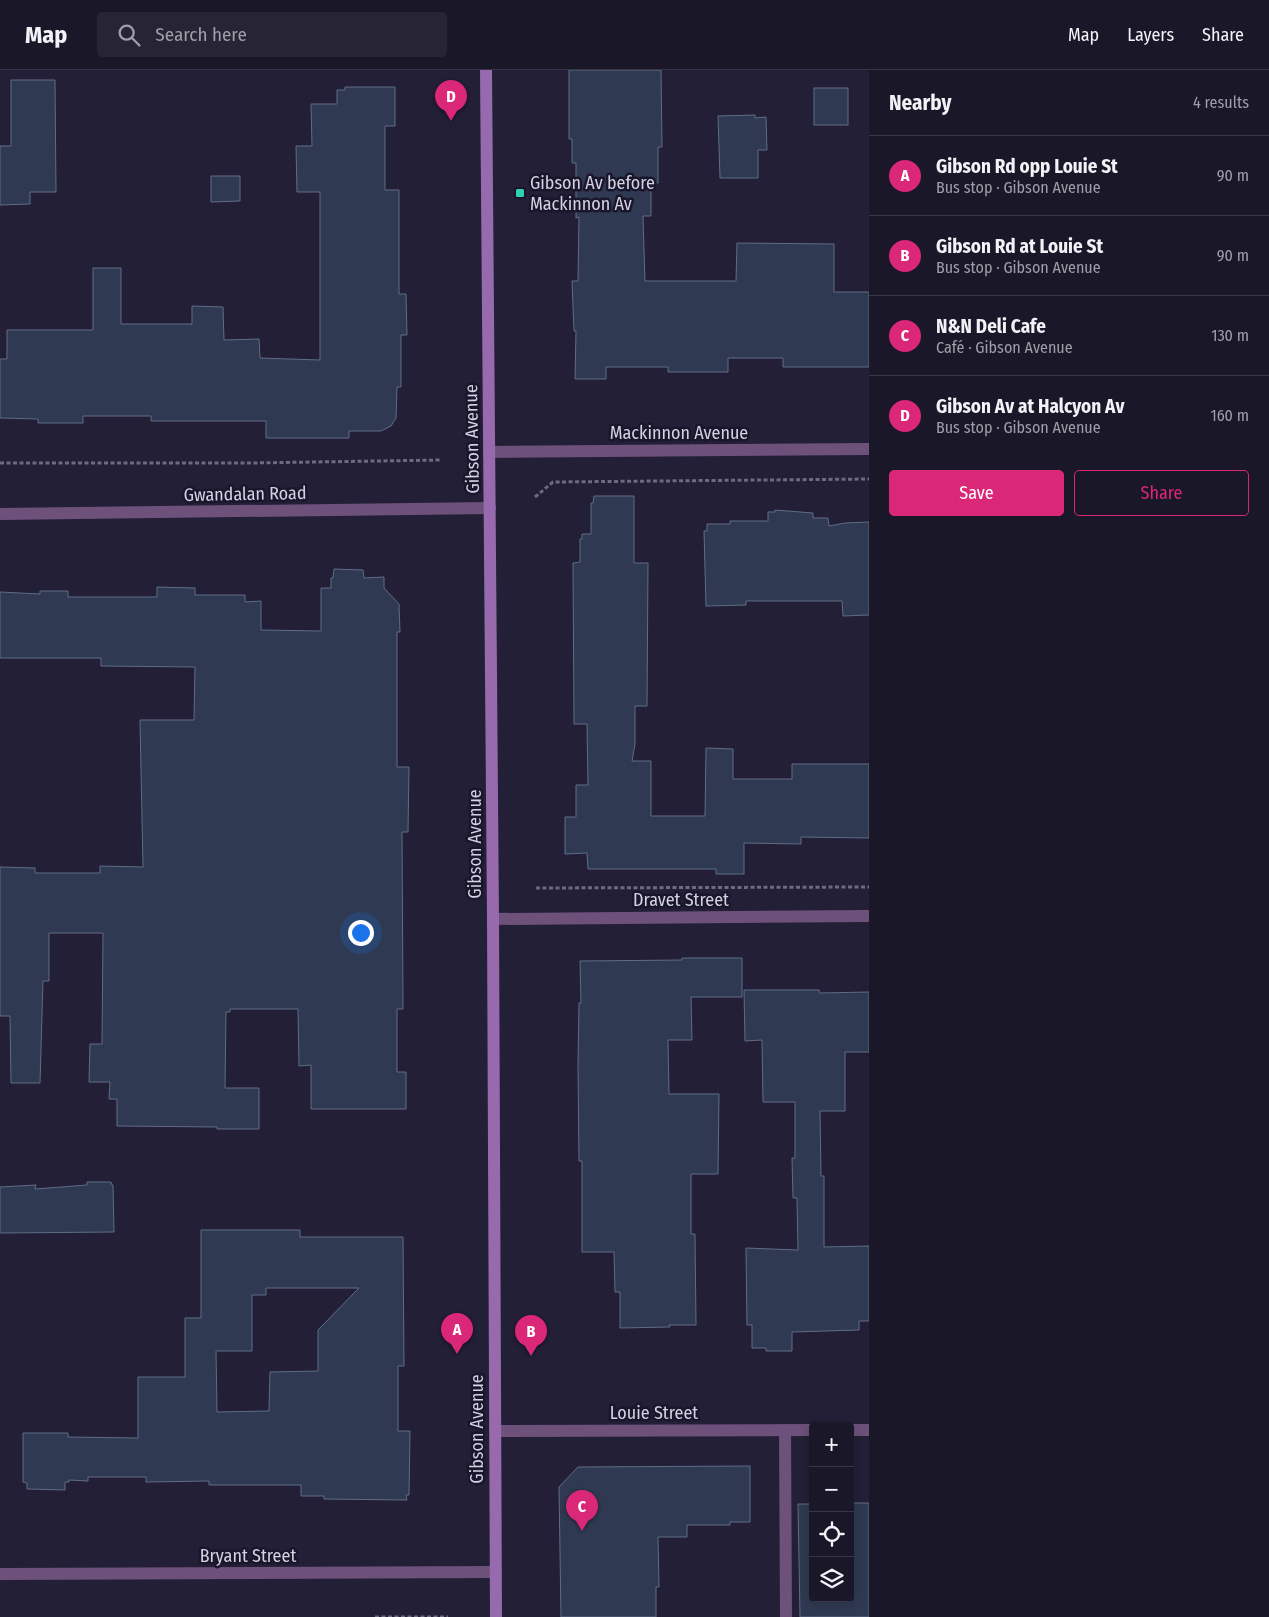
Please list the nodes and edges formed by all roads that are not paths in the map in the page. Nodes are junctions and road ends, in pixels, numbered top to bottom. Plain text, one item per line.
1 (486, 70) edge
2 (869, 449) edge
3 (489, 452) junction
4 (490, 508) junction
5 (0, 514) edge
6 (869, 916) edge
7 (493, 919) junction
8 (785, 1430) junction
9 (809, 1430) edge
10 (854, 1430) edge
11 (869, 1430) edge
12 (495, 1431) junction
13 (496, 1572) junction
14 (0, 1574) edge
15 (496, 1617) edge
16 (786, 1617) edge

1 - 3 main road, Gibson Avenue
2 - 3 street, Mackinnon Avenue
3 - 4 main road, Gibson Avenue
4 - 5 street, Gwandalan Road
4 - 7 main road, Gibson Avenue
6 - 7 street, Dravet Street
7 - 12 main road, Gibson Avenue
8 - 9 street, Louie Street
8 - 12 street, Louie Street
8 - 16 street
10 - 11 street
12 - 13 main road, Gibson Avenue
13 - 14 street, Bryant Street
13 - 15 main road, Gibson Avenue

